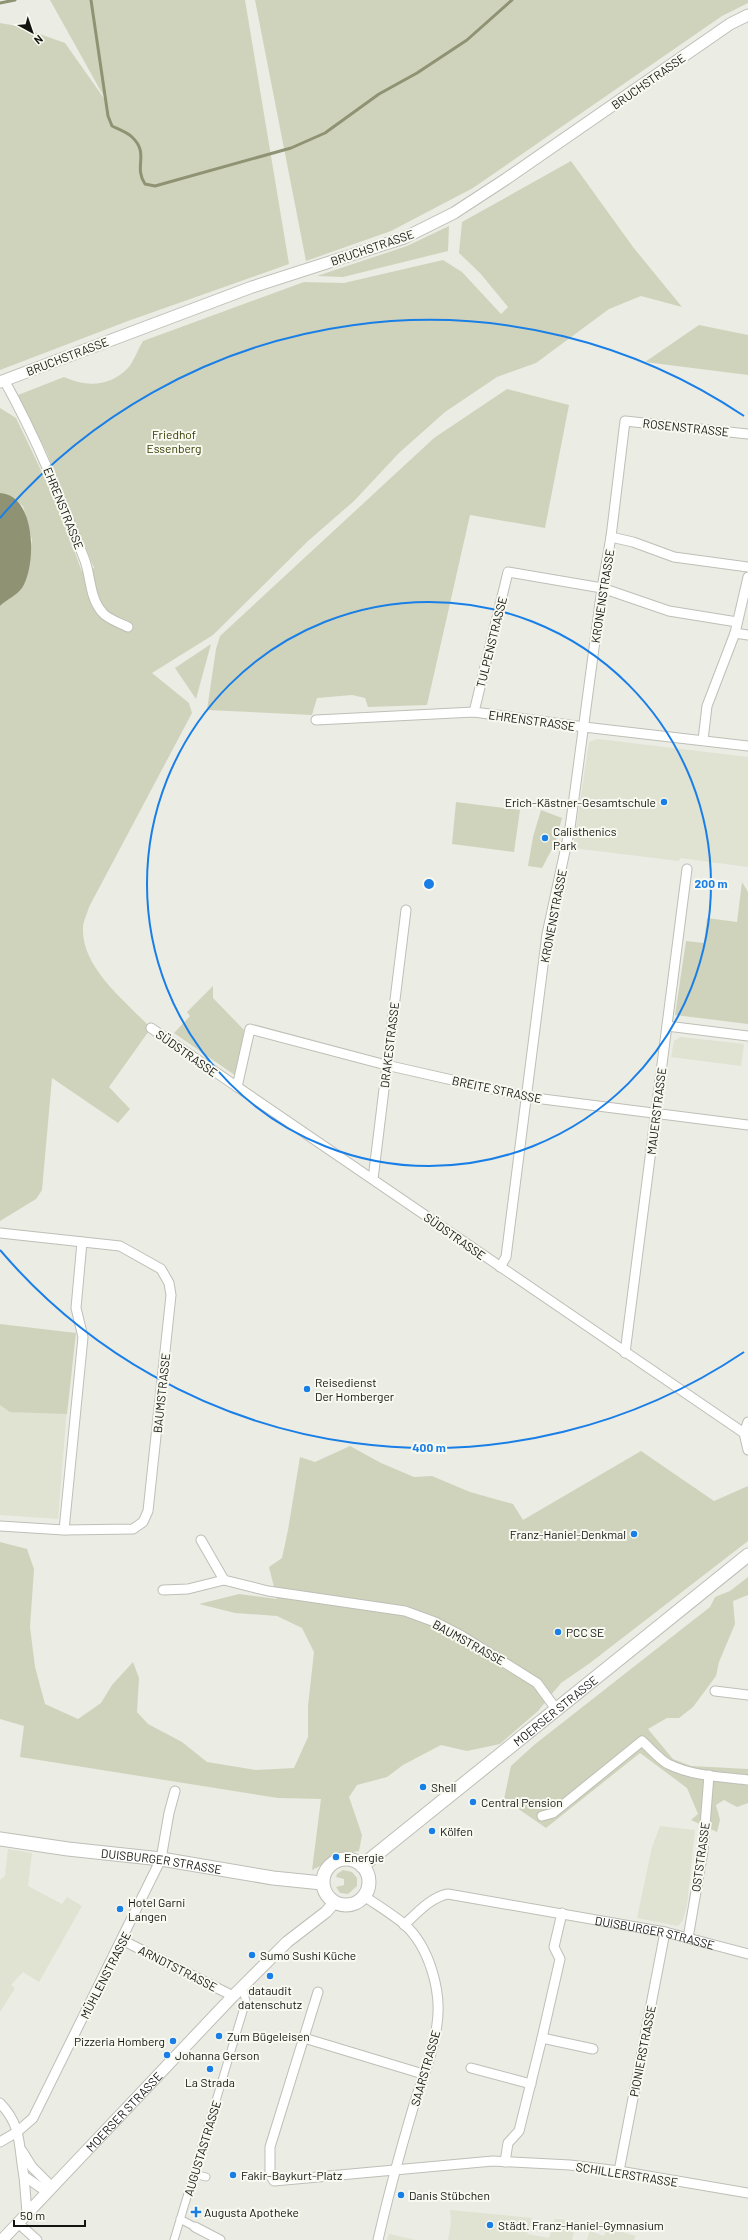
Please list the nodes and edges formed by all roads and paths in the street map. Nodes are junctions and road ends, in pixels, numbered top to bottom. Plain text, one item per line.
1 (748, 15) edge
2 (2, 381) edge
3 (625, 421) joint
4 (748, 434) edge
5 (611, 537) junction
6 (748, 567) edge
7 (748, 577) edge
8 (602, 588) junction
9 (737, 622) junction
10 (128, 627) dead end
11 (735, 632) junction
12 (748, 635) edge
13 (474, 712) junction
14 (316, 720) dead end
15 (584, 727) junction
16 (703, 740) junction
17 (748, 746) edge
18 (687, 869) dead end
19 (406, 910) dead end
20 (667, 1026) junction
21 (151, 1028) dead end
22 (748, 1036) edge
23 (386, 1065) junction
24 (237, 1087) junction
25 (527, 1097) junction
26 (656, 1112) junction
27 (748, 1125) edge
28 (373, 1179) junction
29 (0, 1233) edge
30 (82, 1242) junction
31 (500, 1267) junction
32 (625, 1353) junction
33 (748, 1422) edge
34 (744, 1433) junction
35 (748, 1450) edge
36 (0, 1526) edge
37 (64, 1530) junction
38 (201, 1540) dead end
39 (748, 1555) edge
40 (224, 1580) junction
41 (163, 1590) dead end
42 (715, 1691) dead end
43 (748, 1696) edge
44 (556, 1710) junction
45 (709, 1776) junction
46 (748, 1780) edge
47 (175, 1791) dead end
48 (542, 1816) dead end
49 (0, 1839) edge
50 (161, 1859) junction
51 (362, 1866) junction
52 (322, 1883) junction
53 (364, 1896) junction
54 (334, 1903) junction
55 (562, 1913) junction
56 (404, 1925) junction
57 (665, 1932) junction
58 (688, 1938) junction
59 (122, 1940) junction
60 (748, 1954) edge
61 (242, 1987) junction
62 (318, 1992) dead end
63 (233, 1996) junction
64 (304, 2038) junction
65 (542, 2038) junction
66 (593, 2049) dead end
67 (472, 2068) dead end
68 (423, 2074) junction
69 (531, 2084) junction
70 (0, 2102) edge
71 (17, 2132) junction
72 (0, 2142) edge
73 (22, 2151) junction
74 (505, 2162) junction
75 (394, 2171) junction
76 (619, 2171) junction
77 (194, 2174) junction
78 (24, 2176) junction
79 (206, 2177) dead end
80 (50, 2189) junction
81 (748, 2193) edge
82 (27, 2213) junction
83 (180, 2219) junction
84 (18, 2223) junction
85 (195, 2227) joint
86 (2, 2240) edge
87 (37, 2240) edge
88 (174, 2240) edge
89 (220, 2240) edge
90 (378, 2240) edge

1 - 2 street, BRUCHSTRASSE
2 - 10 street, EHRENSTRASSE
3 - 4 street, ROSENSTRASSE
3 - 5 street, KRONENSTRASSE
5 - 6 street
5 - 8 street, KRONENSTRASSE
7 - 9 street
8 - 9 street
8 - 13 street, TULPENSTRASSE
8 - 15 street, KRONENSTRASSE
9 - 11 street
11 - 12 street
11 - 16 street
13 - 14 street, EHRENSTRASSE
13 - 15 street, EHRENSTRASSE
15 - 16 street, EHRENSTRASSE
15 - 25 street, KRONENSTRASSE
16 - 17 street, EHRENSTRASSE
18 - 20 street, MAUERSTRASSE
19 - 23 street, DRAKESTRASSE
20 - 22 street
20 - 26 street, MAUERSTRASSE
21 - 24 street, SÜDSTRASSE
23 - 24 street, BREITE STRASSE
23 - 25 street, BREITE STRASSE
23 - 28 street, DRAKESTRASSE
24 - 28 street, SÜDSTRASSE
25 - 26 street, BREITE STRASSE
25 - 31 street, KRONENSTRASSE
26 - 27 street, BREITE STRASSE
26 - 32 street, MAUERSTRASSE
28 - 31 street, SÜDSTRASSE
29 - 30 street, BAUMSTRASSE
30 - 37 street
30 - 37 street, BAUMSTRASSE
31 - 32 street, SÜDSTRASSE
32 - 34 street, SÜDSTRASSE
33 - 34 street
34 - 35 street
36 - 37 street, BAUMSTRASSE
38 - 40 street
39 - 44 main road, MOERSER STRASSE
40 - 41 street, BAUMSTRASSE
40 - 44 street, BAUMSTRASSE
42 - 43 street
44 - 51 main road, MOERSER STRASSE
45 - 46 street
45 - 48 street
45 - 58 street, OSTSTRASSE
47 - 50 street, MÜHLENSTRASSE
49 - 50 main road, DUISBURGER STRASSE
50 - 52 main road, DUISBURGER STRASSE
50 - 59 street, MÜHLENSTRASSE
51 - 52 main road
51 - 53 main road
52 - 54 main road
53 - 54 main road
53 - 56 street, SAARSTRASSE
54 - 61 street, MOERSER STRASSE
55 - 56 street, DUISBURGER STRASSE
55 - 57 street, DUISBURGER STRASSE
55 - 65 street
56 - 68 street, SAARSTRASSE
57 - 58 street, DUISBURGER STRASSE
57 - 76 street, PIONIERSTRASSE
58 - 60 street, DUISBURGER STRASSE
59 - 63 street, ARNDTSTRASSE
59 - 71 street, MÜHLENSTRASSE
61 - 63 street, MOERSER STRASSE
61 - 77 street, AUGUSTASTRASSE
62 - 64 street
63 - 80 street, MOERSER STRASSE
64 - 68 street
64 - 75 street, SCHILLERSTRASSE
65 - 66 street
65 - 69 street
67 - 69 street
68 - 75 street, SAARSTRASSE
69 - 74 street
70 - 71 street
71 - 72 street, MÜHLENSTRASSE
71 - 73 street
73 - 78 street
73 - 80 street
74 - 75 street, SCHILLERSTRASSE
74 - 76 street, SCHILLERSTRASSE
75 - 90 street, SAARSTRASSE
76 - 81 street, SCHILLERSTRASSE
77 - 79 street
77 - 83 street, AUGUSTASTRASSE
78 - 80 street
78 - 82 street
80 - 82 street, MOERSER STRASSE
82 - 84 street, MOERSER STRASSE
83 - 85 street
83 - 88 street, AUGUSTASTRASSE
84 - 86 street, MOERSER STRASSE
84 - 87 street
85 - 89 street

